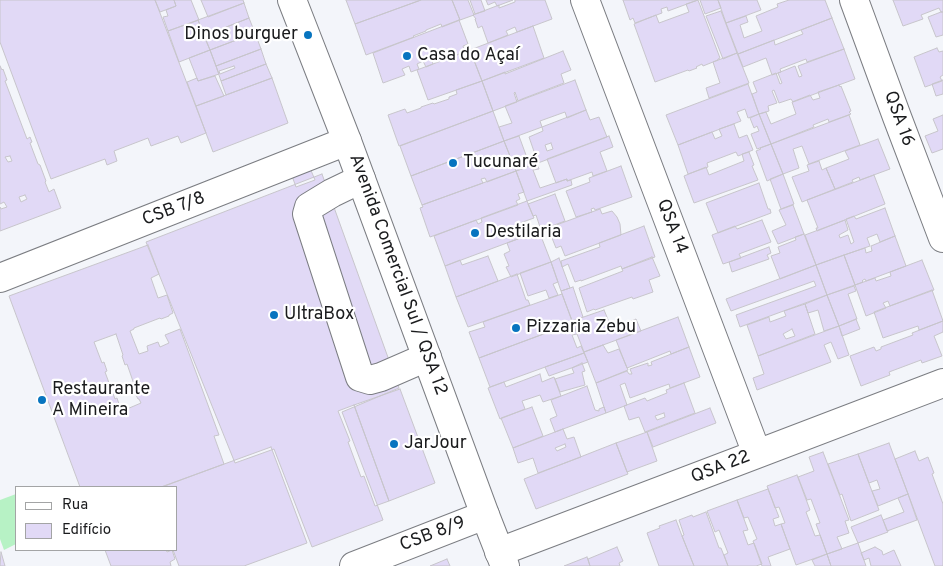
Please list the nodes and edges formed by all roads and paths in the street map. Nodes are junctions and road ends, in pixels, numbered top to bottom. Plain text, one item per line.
1 (292, 0) edge
2 (585, 0) edge
3 (854, 0) edge
4 (347, 141) junction
5 (361, 179) junction
6 (943, 238) edge
7 (0, 278) edge
8 (427, 357) junction
9 (943, 383) edge
10 (758, 454) junction
11 (485, 515) junction
12 (502, 559) edge
13 (354, 566) edge

1 - 4 street, Avenida Comercial Sul / QSA 12
2 - 10 street, QSA 14
3 - 6 street, QSA 16
4 - 5 street, Avenida Comercial Sul / QSA 12
4 - 7 street, CSB 7/8
5 - 8 street, Avenida Comercial Sul / QSA 12
5 - 8 street
8 - 11 street, Avenida Comercial Sul / QSA 12
9 - 10 street, QSA 22
10 - 12 street, QSA 22
11 - 12 street, Avenida Comercial Sul / QSA 12
11 - 13 street, CSB 8/9

